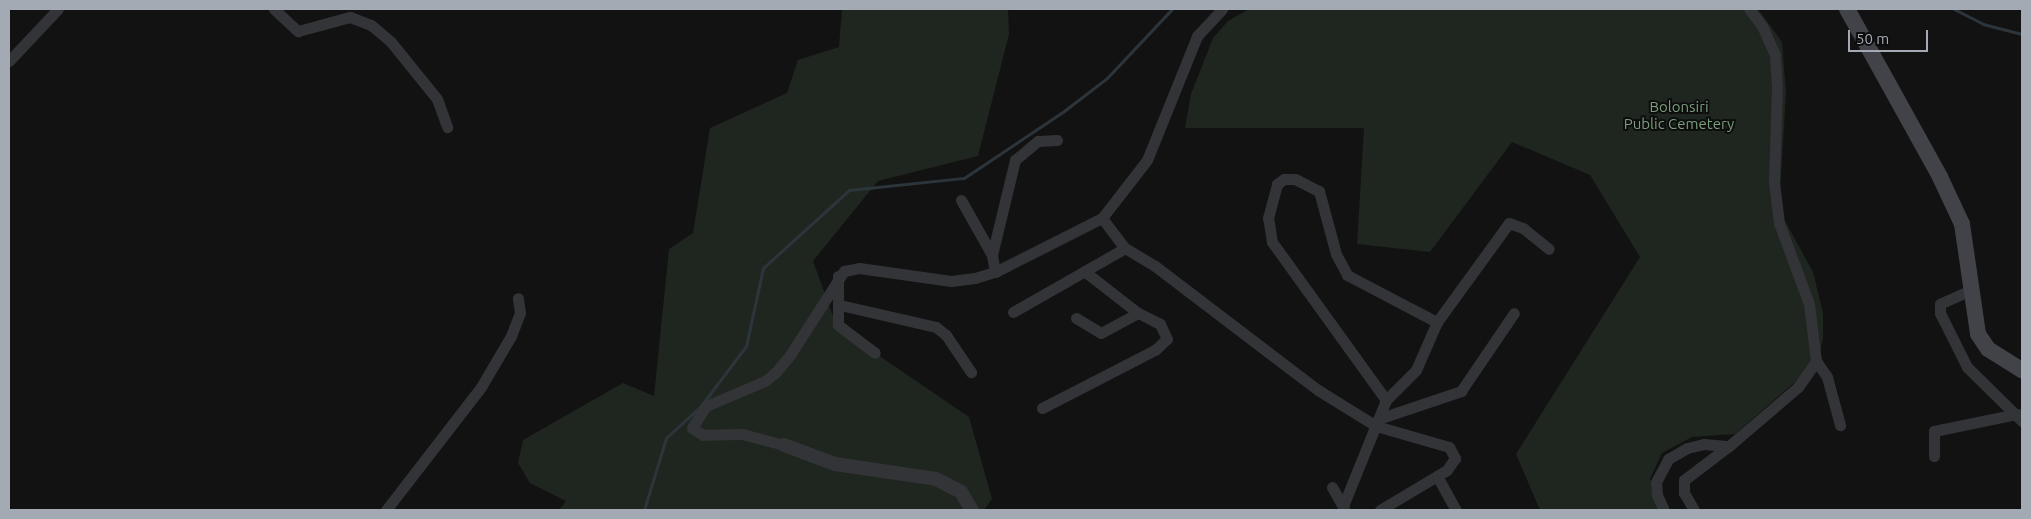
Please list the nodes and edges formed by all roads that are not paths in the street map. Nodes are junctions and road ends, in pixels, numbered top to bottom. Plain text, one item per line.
1 (58, 9) edge
2 (274, 9) edge
3 (1222, 9) edge
4 (1749, 9) edge
5 (1847, 9) edge
6 (9, 61) edge
7 (448, 127) dead end
8 (1057, 140) dead end
9 (961, 200) dead end
10 (1102, 218) junction
11 (1125, 248) junction
12 (1549, 249) dead end
13 (992, 255) junction
14 (1084, 271) junction
15 (995, 272) junction
16 (838, 276) junction
17 (1971, 290) junction
18 (518, 298) dead end
19 (840, 305) junction
20 (1013, 312) dead end
21 (1514, 312) dead end
22 (1138, 313) junction
23 (1076, 318) dead end
24 (1437, 322) junction
25 (875, 354) dead end
26 (1816, 361) junction
27 (2022, 370) edge
28 (971, 372) dead end
29 (1386, 400) junction
30 (1042, 408) dead end
31 (2020, 418) edge
32 (1377, 423) junction
33 (1840, 425) dead end
34 (784, 445) joint
35 (1729, 446) junction
36 (1934, 456) dead end
37 (1437, 476) junction
38 (1332, 487) dead end
39 (1344, 508) edge
40 (386, 510) edge
41 (972, 510) edge
42 (1380, 510) edge
43 (1456, 510) edge
44 (1664, 510) edge
45 (1694, 510) edge

1 - 6 street
2 - 7 street
3 - 10 street
4 - 26 street
5 - 17 main road
8 - 13 street
9 - 13 street
10 - 11 street
10 - 15 street
11 - 14 street
11 - 32 street
12 - 24 street
13 - 15 street
14 - 20 street
14 - 22 street
15 - 16 street
16 - 19 street
16 - 34 street
17 - 27 main road
17 - 31 street
18 - 40 street
19 - 25 street
19 - 28 street
21 - 32 street
22 - 23 street
22 - 30 street
24 - 29 street
24 - 29 street
26 - 33 street
26 - 35 street
29 - 32 street
31 - 36 street
32 - 37 street
32 - 39 street
34 - 41 street
35 - 44 street
35 - 45 street
37 - 42 street
37 - 43 street
38 - 39 street

